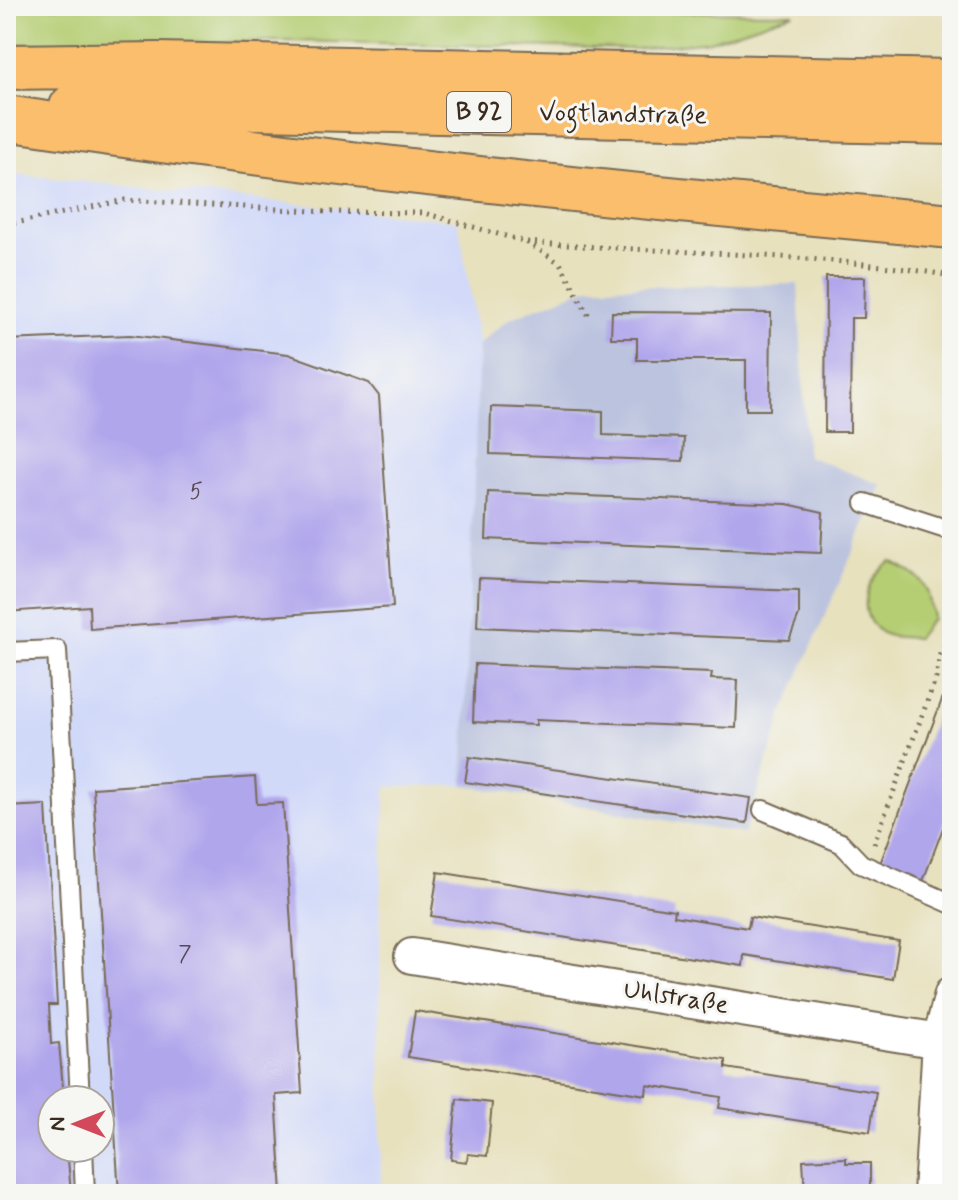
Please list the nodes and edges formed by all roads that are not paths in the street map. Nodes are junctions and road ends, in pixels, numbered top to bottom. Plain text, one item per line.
1 (6, 67) edge
2 (952, 82) edge
3 (6, 110) edge
4 (6, 118) edge
5 (952, 122) edge
6 (952, 226) edge
7 (865, 503) dead end
8 (952, 531) edge
9 (6, 652) edge
10 (763, 810) dead end
11 (952, 904) edge
12 (412, 956) dead end
13 (952, 994) edge
14 (940, 1041) junction
15 (79, 1084) edge
16 (84, 1164) edge
17 (85, 1194) edge
18 (931, 1194) edge

1 - 2 main road, Vogtlandstraße / B 92
3 - 5 main road, Vogtlandstraße / B 92
4 - 6 main road
7 - 8 lane
9 - 15 lane
10 - 11 lane
12 - 14 street, Uhlstraße
13 - 14 street
14 - 18 street
16 - 17 lane

